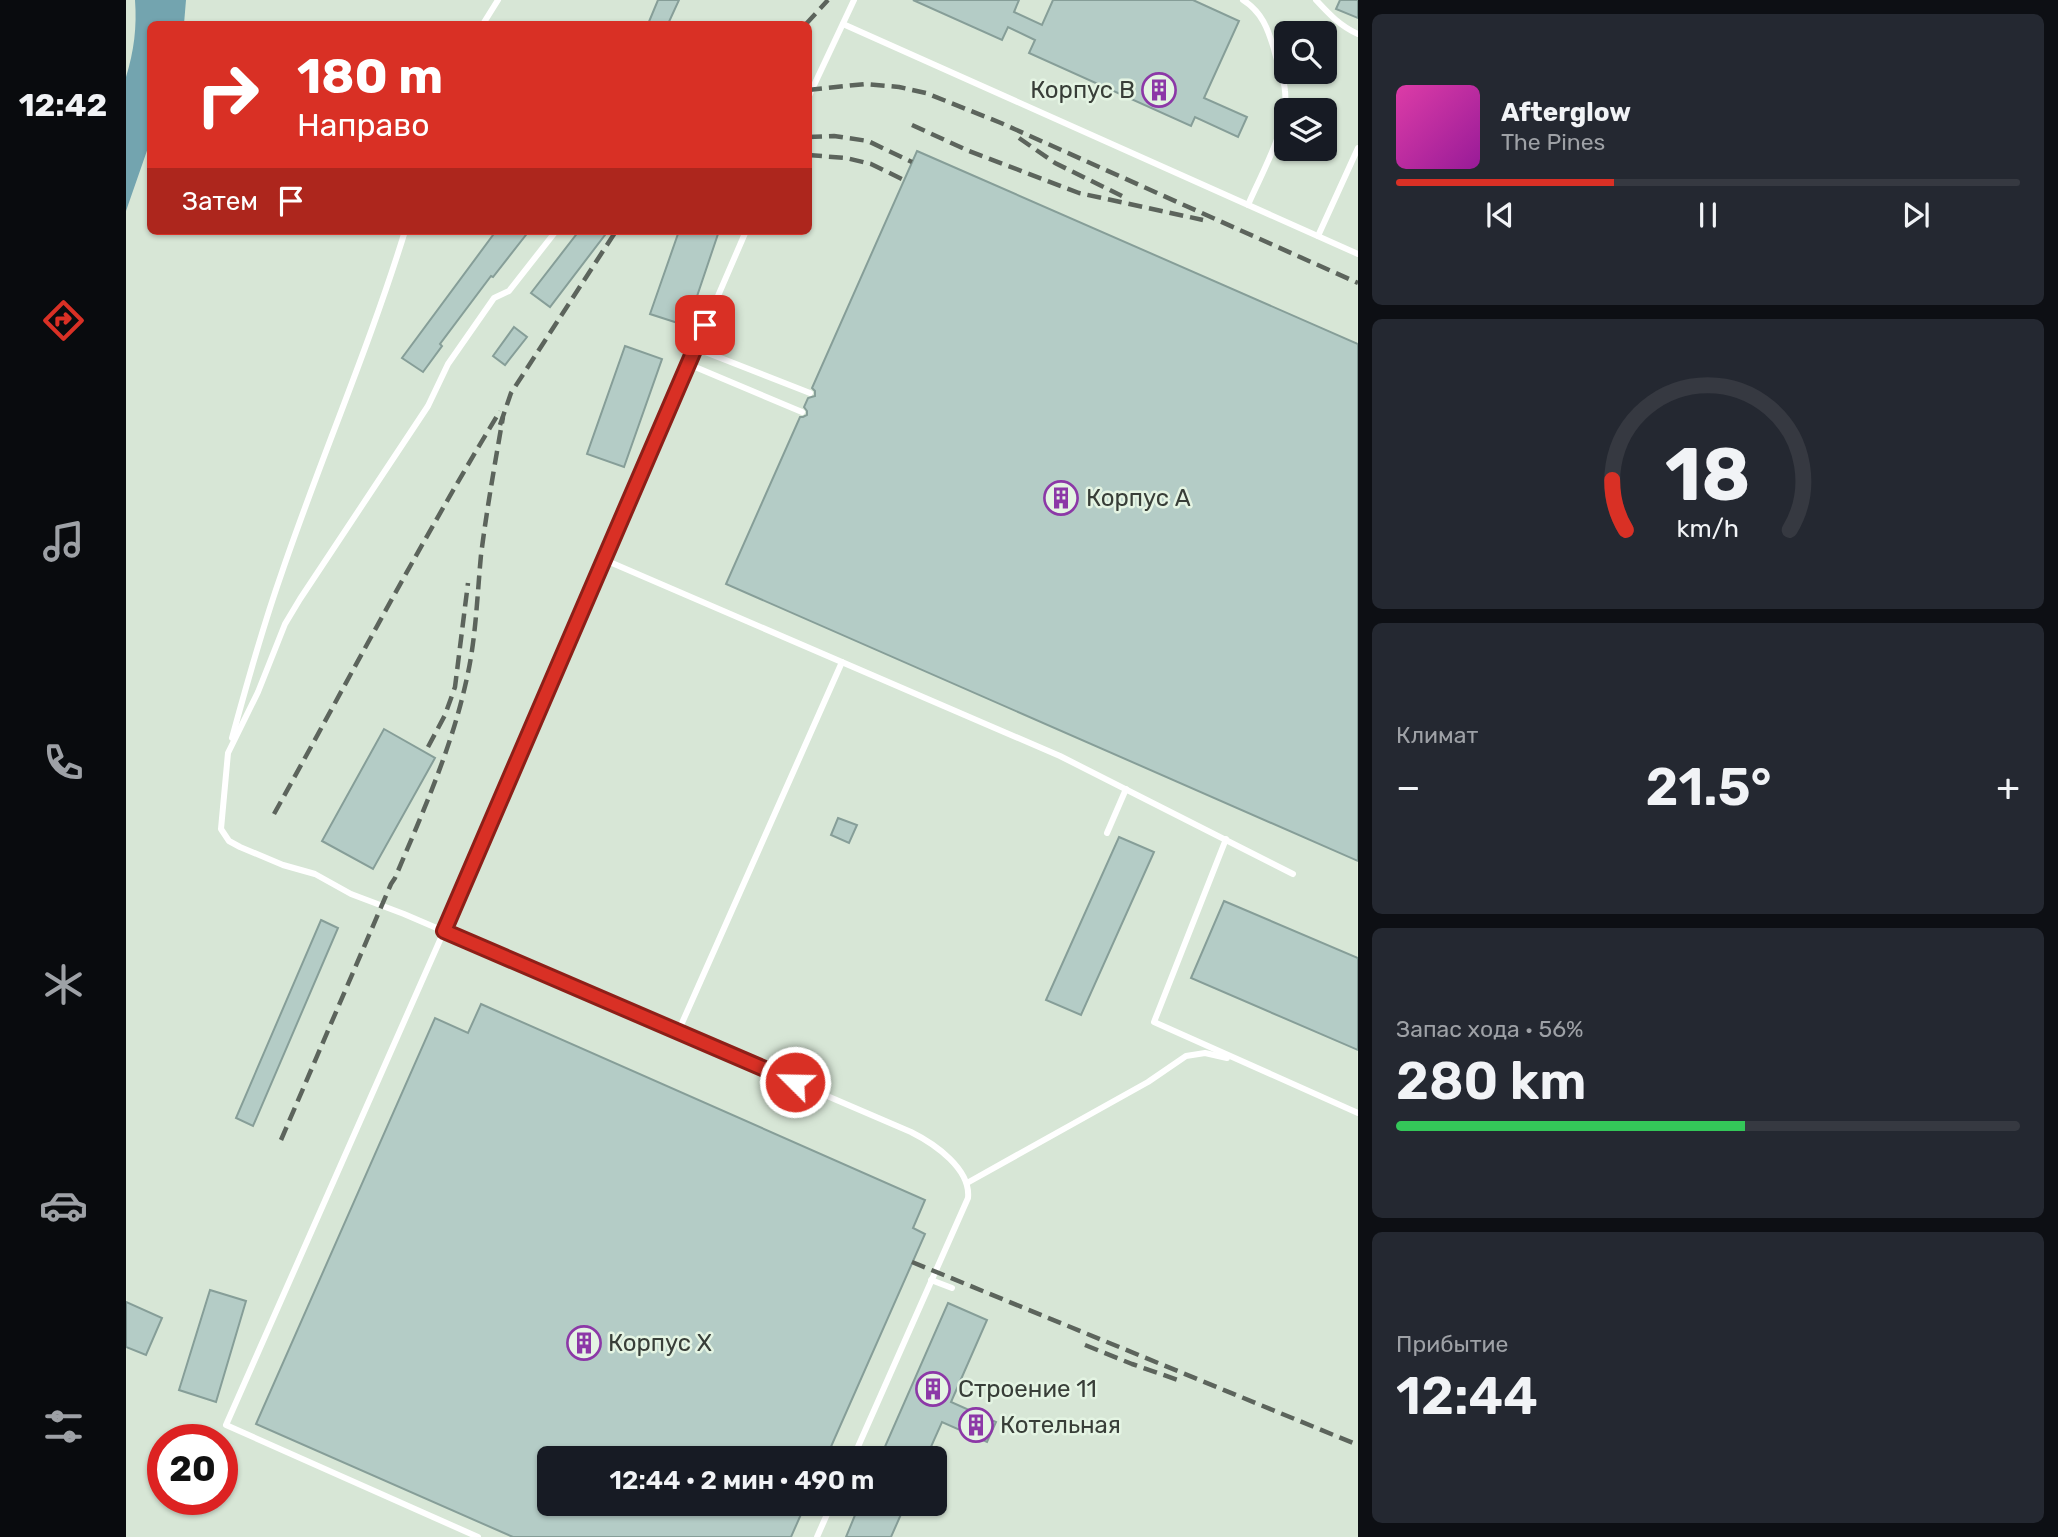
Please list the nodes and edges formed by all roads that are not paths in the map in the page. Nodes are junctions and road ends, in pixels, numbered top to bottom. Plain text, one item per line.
1 (498, 0) edge
2 (854, 0) edge
3 (1243, 0) edge
4 (1316, 0) edge
5 (485, 21) edge
6 (843, 24) junction
7 (1358, 34) edge
8 (812, 90) edge
9 (1358, 148) edge
10 (1248, 205) junction
11 (404, 235) edge
12 (553, 235) edge
13 (744, 235) edge
14 (1318, 236) junction
15 (1358, 254) edge
16 (695, 348) junction
17 (688, 364) junction
18 (810, 393) dead end
19 (802, 412) dead end
20 (605, 559) junction
21 (842, 662) junction
22 (228, 754) junction
23 (1126, 789) junction
24 (1107, 833) dead end
25 (1226, 839) junction
26 (1293, 874) dead end
27 (444, 931) junction
28 (678, 1032) junction
29 (1239, 1060) junction
30 (1358, 1113) edge
31 (967, 1183) junction
32 (932, 1280) junction
33 (952, 1288) dead end
34 (857, 1446) edge
35 (826, 1516) edge
36 (478, 1537) edge
37 (817, 1537) edge

1 - 5 lane
2 - 6 lane
3 - 10 lane
4 - 7 lane
6 - 8 lane
6 - 10 lane
9 - 14 lane
10 - 14 lane
11 - 22 lane
12 - 22 lane
13 - 16 lane
14 - 15 lane
16 - 17 lane
16 - 18 lane
17 - 19 lane
17 - 20 lane
20 - 21 lane
20 - 27 lane
21 - 23 lane
21 - 28 lane
22 - 27 lane
23 - 24 lane
23 - 25 lane
25 - 26 lane
25 - 29 lane
27 - 28 lane
27 - 36 lane
28 - 31 lane
29 - 30 lane
29 - 31 lane
31 - 32 lane
32 - 33 lane
32 - 34 lane
35 - 37 lane

